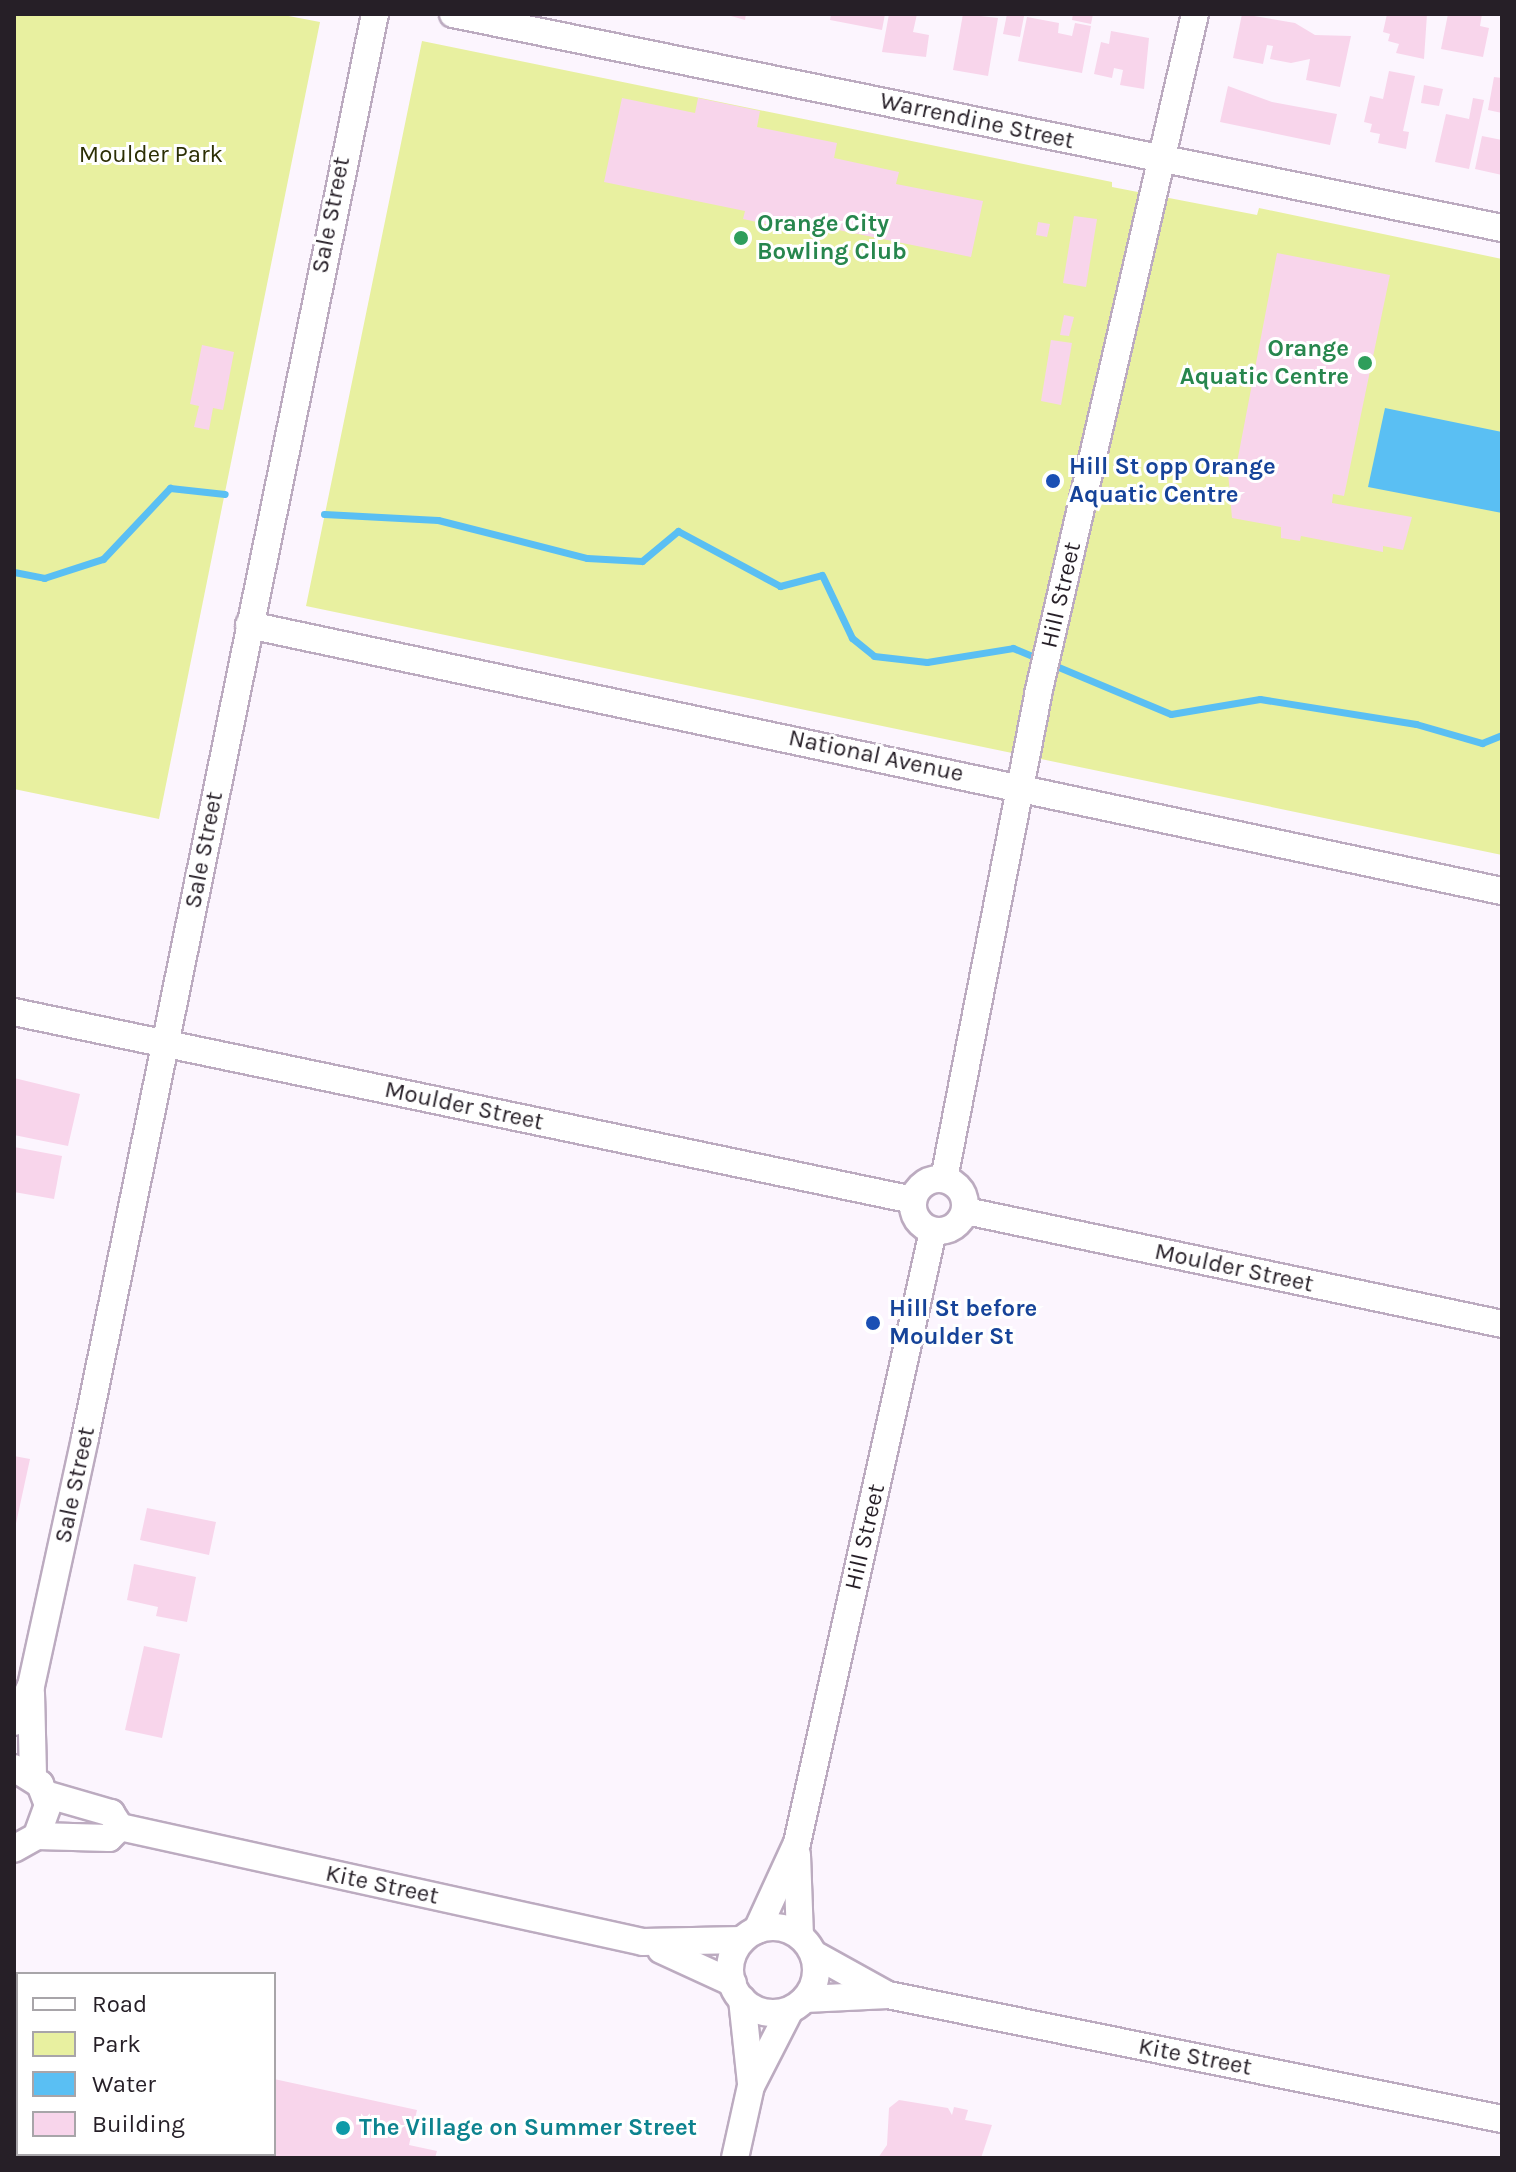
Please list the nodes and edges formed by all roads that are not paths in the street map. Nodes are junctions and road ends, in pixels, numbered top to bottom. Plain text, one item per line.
1 (375, 14) edge
2 (453, 14) edge
3 (1195, 14) edge
4 (1163, 159) junction
5 (1502, 228) edge
6 (249, 625) junction
7 (1020, 786) junction
8 (1502, 891) edge
9 (14, 1012) edge
10 (165, 1043) junction
11 (944, 1179) junction
12 (913, 1200) junction
13 (966, 1211) junction
14 (933, 1231) junction
15 (1502, 1324) edge
16 (31, 1686) junction
17 (14, 1722) edge
18 (31, 1780) edge
19 (120, 1827) junction
20 (797, 1843) junction
21 (22, 1849) edge
22 (750, 1935) junction
23 (643, 1942) junction
24 (807, 1945) junction
25 (738, 1991) junction
26 (888, 1995) junction
27 (797, 2004) junction
28 (751, 2086) junction
29 (1502, 2119) edge
30 (735, 2158) edge

1 - 6 street, Sale Street
2 - 4 street, Warrendine Street
3 - 4 street, Hill Street
4 - 5 street, Warrendine Street
4 - 7 street, Hill Street
6 - 7 street, National Avenue
6 - 10 street, Sale Street
7 - 8 street, National Avenue
7 - 11 street, Hill Street
9 - 10 street, Moulder Street
10 - 12 street, Moulder Street
10 - 16 street, Sale Street
11 - 12 street
11 - 13 street
12 - 14 street
13 - 14 street
13 - 15 street, Moulder Street
14 - 20 street, Hill Street
16 - 17 street, Sale Street
16 - 18 street, Sale Street
18 - 19 street, Kite Street
18 - 21 street, Sale Street
19 - 21 street, Kite Street
19 - 23 street, Kite Street
20 - 22 street, Hill Street
20 - 24 street, Hill Street
22 - 23 street, Kite Street
22 - 24 street
22 - 25 street
23 - 25 street, Kite Street
24 - 26 street, Kite Street
24 - 27 street
25 - 27 street
25 - 28 street
26 - 27 street, Kite Street
26 - 29 street, Kite Street
27 - 28 street
28 - 30 street

